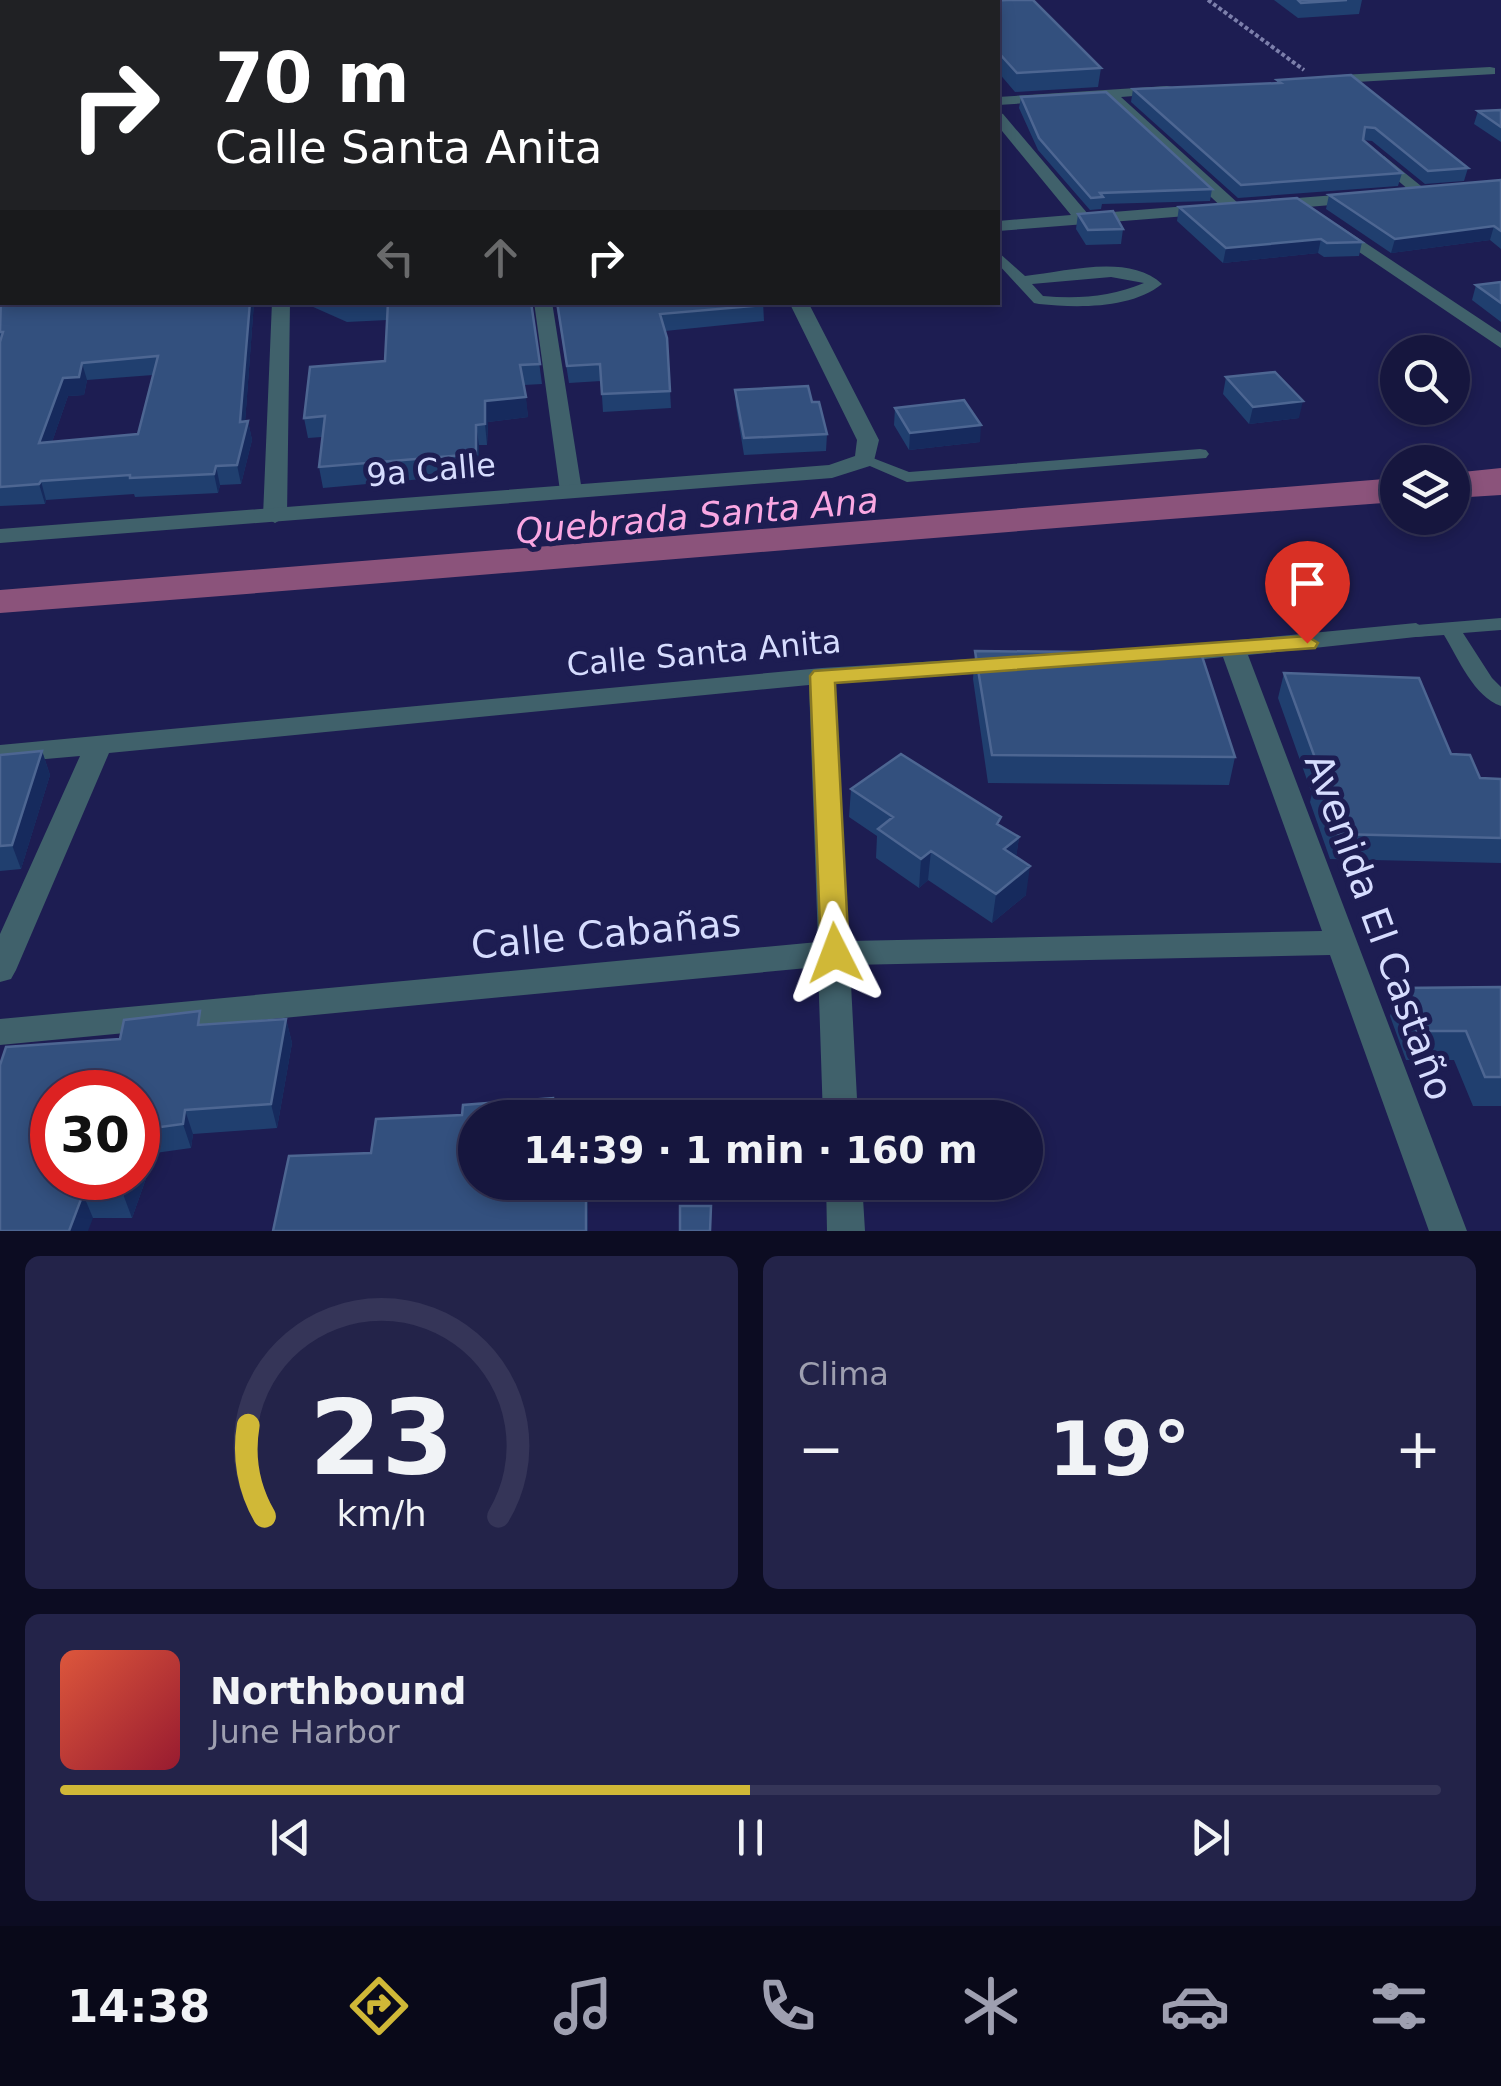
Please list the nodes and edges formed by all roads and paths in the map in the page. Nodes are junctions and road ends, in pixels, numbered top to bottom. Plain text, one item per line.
1 (1208, 0) edge
2 (1490, 70) dead end
3 (1318, 81) junction
4 (1299, 82) edge
5 (1185, 89) edge
6 (1110, 94) junction
7 (1000, 101) edge
8 (1000, 118) edge
9 (1366, 147) edge
10 (1429, 192) joint
11 (1299, 202) junction
12 (1233, 208) junction
13 (1082, 220) junction
14 (1000, 226) edge
15 (1000, 258) edge
16 (1022, 281) junction
17 (280, 305) edge
18 (543, 305) edge
19 (800, 305) edge
20 (1501, 342) edge
21 (1200, 454) dead end
22 (865, 460) junction
23 (571, 491) junction
24 (275, 516) junction
25 (0, 536) edge
26 (1501, 624) edge
27 (1449, 627) junction
28 (1416, 631) joint
29 (1234, 650) junction
30 (1136, 657) edge
31 (1038, 663) edge
32 (822, 676) junction
33 (1501, 699) edge
34 (98, 746) junction
35 (0, 754) edge
36 (1342, 943) junction
37 (835, 953) junction
38 (0, 970) edge
39 (0, 1032) edge
40 (841, 1100) edge
41 (845, 1200) edge
42 (846, 1231) edge
43 (1448, 1231) edge

1 - 3 path
2 - 3 street
3 - 4 street
5 - 6 street
6 - 7 street
6 - 12 street
8 - 13 street
9 - 10 lane
10 - 11 street
11 - 12 street
11 - 20 street
12 - 13 street
13 - 14 street
15 - 16 lane
16 - 16 lane
17 - 24 street
18 - 23 street
19 - 22 street
21 - 22 lane
22 - 23 street, 9a Calle
23 - 24 street, 9a Calle
24 - 25 street, 9a Calle
26 - 27 lane
27 - 28 lane
27 - 33 lane
28 - 29 street
29 - 30 street
29 - 36 street, Avenida El Castaño
31 - 32 street, Calle Santa Anita
32 - 34 street, Calle Santa Anita
32 - 37 street
34 - 35 street, Calle Santa Anita
34 - 38 street
36 - 37 street, Calle Cabañas
36 - 43 street, Avenida El Castaño
37 - 39 street, Calle Cabañas
37 - 40 street
41 - 42 street

